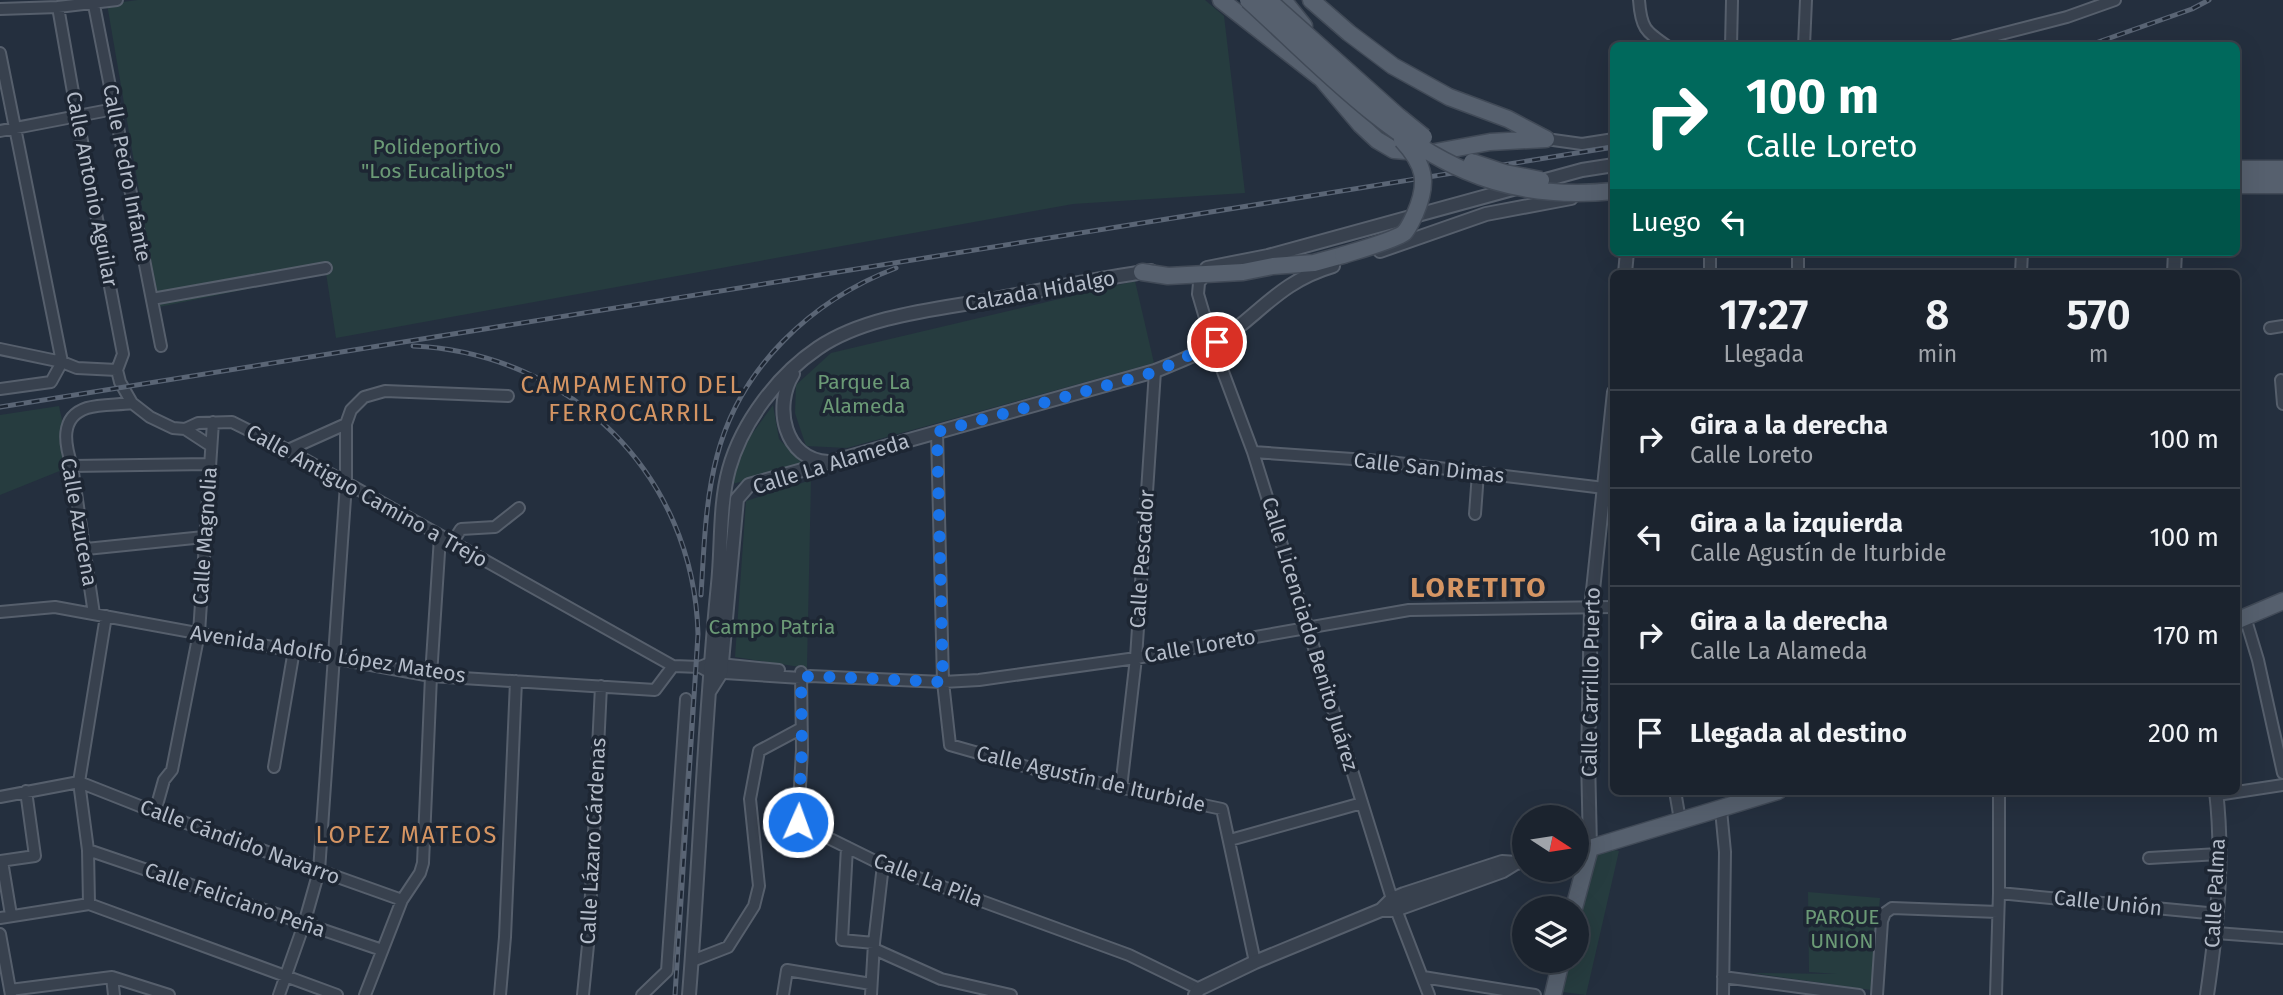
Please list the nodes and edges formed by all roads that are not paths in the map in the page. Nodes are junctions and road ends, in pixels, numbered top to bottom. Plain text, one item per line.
1 (117, 0) edge
2 (1222, 0) edge
3 (1235, 0) edge
4 (1248, 0) edge
5 (1268, 0) edge
6 (1283, 0) edge
7 (1311, 0) edge
8 (1639, 0) edge
9 (1806, 0) edge
10 (2080, 0) edge
11 (2115, 0) edge
12 (1732, 1) edge
13 (94, 2) edge
14 (58, 7) junction
15 (2095, 7) junction
16 (0, 9) edge
17 (1313, 39) junction
18 (1662, 42) edge
19 (1731, 42) edge
20 (1804, 42) edge
21 (1970, 42) edge
22 (0, 53) edge
23 (1334, 78) junction
24 (114, 108) junction
25 (77, 116) junction
26 (1386, 123) junction
27 (13, 128) junction
28 (0, 131) edge
29 (1546, 139) junction
30 (1610, 140) edge
31 (1610, 166) edge
32 (2240, 169) edge
33 (2283, 169) edge
34 (1582, 170) junction
35 (1610, 181) edge
36 (2240, 185) edge
37 (2283, 185) edge
38 (1610, 192) edge
39 (1610, 193) edge
40 (1581, 197) junction
41 (1481, 198) junction
42 (1486, 214) junction
43 (1344, 235) junction
44 (1346, 258) junction
45 (326, 268) dead end
46 (1142, 272) junction
47 (1205, 274) junction
48 (152, 299) junction
49 (2283, 326) edge
50 (2270, 328) dead end
51 (1213, 345) junction
52 (161, 346) dead end
53 (0, 349) edge
54 (803, 359) junction
55 (62, 362) junction
56 (117, 370) junction
57 (1155, 372) junction
58 (2279, 380) edge
59 (0, 389) edge
60 (508, 396) dead end
61 (132, 403) junction
62 (2283, 404) edge
63 (213, 422) junction
64 (346, 424) junction
65 (184, 429) junction
66 (1610, 430) edge
67 (937, 432) junction
68 (211, 446) junction
69 (288, 450) junction
70 (1253, 452) junction
71 (833, 462) junction
72 (209, 464) junction
73 (72, 466) junction
74 (1478, 473) junction
75 (346, 484) junction
76 (1604, 488) junction
77 (724, 493) junction
78 (737, 499) junction
79 (519, 508) dead end
80 (1475, 514) dead end
81 (204, 537) junction
82 (440, 537) junction
83 (452, 543) junction
84 (86, 549) junction
85 (2283, 601) edge
86 (1610, 607) edge
87 (1591, 609) junction
88 (0, 612) edge
89 (94, 614) junction
90 (106, 616) junction
91 (2241, 619) edge
92 (1308, 626) junction
93 (199, 633) junction
94 (294, 650) junction
95 (334, 656) junction
96 (1136, 658) junction
97 (673, 666) junction
98 (712, 668) junction
99 (804, 675) junction
100 (431, 676) junction
101 (516, 681) junction
102 (943, 682) junction
103 (601, 686) junction
104 (686, 699) dead end
105 (800, 729) junction
106 (274, 767) dead end
107 (2283, 773) edge
108 (79, 782) junction
109 (2283, 785) edge
110 (1121, 788) junction
111 (26, 790) junction
112 (2240, 790) edge
113 (1676, 795) edge
114 (1765, 795) edge
115 (2000, 795) edge
116 (2217, 795) edge
117 (0, 797) edge
118 (1362, 803) junction
119 (1585, 805) edge
120 (1721, 810) junction
121 (155, 812) junction
122 (1681, 820) junction
123 (1230, 840) junction
124 (847, 847) junction
125 (1589, 847) edge
126 (88, 850) junction
127 (2219, 854) junction
128 (2149, 858) dead end
129 (1, 861) edge
130 (883, 865) junction
131 (1512, 867) edge
132 (319, 871) junction
133 (1999, 892) junction
134 (402, 900) junction
135 (89, 904) junction
136 (1393, 904) junction
137 (1998, 912) junction
138 (2218, 914) junction
139 (5, 916) edge
140 (304, 924) junction
141 (2216, 933) junction
142 (0, 934) edge
143 (2283, 938) edge
144 (874, 946) junction
145 (382, 950) junction
146 (692, 961) junction
147 (1255, 962) junction
148 (4, 969) edge
149 (1558, 973) edge
150 (285, 975) junction
151 (112, 977) junction
152 (1423, 977) junction
153 (1723, 977) junction
154 (871, 989) edge
155 (1197, 992) edge
156 (10, 993) edge
157 (114, 995) edge
158 (169, 995) edge
159 (278, 995) edge
160 (337, 995) edge
161 (365, 995) edge
162 (500, 995) edge
163 (583, 995) edge
164 (642, 995) edge
165 (689, 995) edge
166 (783, 995) edge
167 (1012, 995) edge
168 (1429, 995) edge
169 (1535, 995) edge
170 (1553, 995) edge
171 (1723, 995) edge
172 (1859, 995) edge
173 (1877, 995) edge
174 (1996, 995) edge
175 (2207, 995) edge

1 - 13 street
2 - 29 main road
3 - 23 main road, bridge
4 - 23 main road, bridge
5 - 17 main road, bridge
6 - 17 main road, bridge
7 - 29 main road
8 - 18 street
9 - 20 street
10 - 15 street
11 - 15 street
12 - 19 street
13 - 14 street
13 - 24 street, Calle Pedro Infante
14 - 16 street
14 - 25 street, Calle Antonio Aguilar
15 - 21 street
17 - 35 main road, bridge
22 - 27 street
23 - 26 main road, bridge
24 - 25 street
24 - 48 street, Calle Pedro Infante
25 - 27 street
25 - 56 street, Calle Antonio Aguilar
26 - 38 main road, bridge
26 - 44 main road, bridge
27 - 28 street
27 - 55 street
29 - 30 street
31 - 34 street, Calzada Hidalgo
32 - 33 main road
34 - 40 street
34 - 41 street, Calzada Hidalgo
36 - 37 main road
39 - 40 street, Calle La Alameda
40 - 42 street, Calle La Alameda
41 - 42 street
41 - 43 street, Calzada Hidalgo
42 - 44 street, Calle La Alameda
43 - 44 street
43 - 46 street, Calzada Hidalgo
44 - 47 main road
44 - 51 street, Calle La Alameda
45 - 48 street
46 - 47 main road
46 - 54 street, Calzada Hidalgo
47 - 51 street, Calle Licenciado Benito Juárez
48 - 52 street, Calle Pedro Infante
49 - 50 street
51 - 57 street, Calle La Alameda
51 - 70 street, Calle Licenciado Benito Juárez
53 - 55 street
54 - 71 street
54 - 77 street, Calzada Hidalgo
55 - 56 street
55 - 59 street
56 - 61 street
57 - 67 street, Calle La Alameda
57 - 96 street, Calle Pescador
58 - 62 street
60 - 64 street
61 - 65 street
61 - 73 street, Calle Azucena
63 - 65 street, Calle Antiguo Camino a Trejo
63 - 68 street, Calle Magnolia
63 - 69 street, Calle Antiguo Camino a Trejo
64 - 69 street
64 - 75 street
65 - 68 street
66 - 76 street, Calle Carrillo Puerto
67 - 71 street, Calle La Alameda
67 - 102 street, Calle Agustín de Iturbide
68 - 72 street, Calle Magnolia
69 - 75 street, Calle Antiguo Camino a Trejo
70 - 74 street, Calle San Dimas
70 - 92 street, Calle Licenciado Benito Juárez
71 - 78 street, Calle La Alameda
72 - 73 street
72 - 81 street, Calle Magnolia
73 - 84 street, Calle Azucena
74 - 76 street, Calle San Dimas
74 - 80 street
75 - 82 street, Calle Antiguo Camino a Trejo
75 - 95 street
76 - 87 street, Calle Carrillo Puerto
77 - 78 street
77 - 98 street, Calzada Hidalgo
78 - 98 street, Calle La Alameda
79 - 83 street
81 - 84 street
81 - 93 street, Calle Magnolia
82 - 83 street, Calle Antiguo Camino a Trejo
82 - 100 street
83 - 97 street, Calle Antiguo Camino a Trejo
84 - 89 street, Calle Azucena
85 - 91 main road
86 - 87 street, Calle Loreto
87 - 92 street, Calle Loreto
87 - 119 street, Calle Carrillo Puerto
88 - 89 street, Avenida Adolfo López Mateos
89 - 90 street, Avenida Adolfo López Mateos
90 - 93 street, Avenida Adolfo López Mateos
90 - 108 street
91 - 107 street
92 - 96 street, Calle Loreto
92 - 118 street, Calle Licenciado Benito Juárez
93 - 94 street, Avenida Adolfo López Mateos
93 - 121 street, Calle Magnolia
94 - 95 street, Avenida Adolfo López Mateos
94 - 106 street
95 - 100 street, Avenida Adolfo López Mateos
95 - 132 street
96 - 102 street, Calle Loreto
96 - 110 street, Calle Pescador
97 - 98 street, Calle Antiguo Camino a Trejo
97 - 103 street, Avenida Adolfo López Mateos
98 - 99 street, Calle Loreto
98 - 146 street
99 - 102 street, Calle Loreto
99 - 105 street, Calle La Pila
100 - 101 street, Avenida Adolfo López Mateos
100 - 134 street
101 - 103 street, Avenida Adolfo López Mateos
101 - 162 street
102 - 110 street, Calle Agustín de Iturbide
103 - 163 street, Calle Lázaro Cárdenas
104 - 164 street
105 - 124 street, Calle La Pila
105 - 146 street
108 - 111 street
108 - 121 street, Calle Cándido Navarro
108 - 126 street
109 - 112 street
110 - 123 street, Calle Agustín de Iturbide
111 - 117 street
111 - 129 street
113 - 122 street
114 - 120 main road
115 - 133 street
116 - 127 street, Calle Palma
118 - 123 street
118 - 136 street, Calle Licenciado Benito Juárez
120 - 122 main road
120 - 153 street
121 - 132 street, Calle Cándido Navarro
122 - 125 main road
123 - 147 street, Calle Agustín de Iturbide
124 - 130 street, Calle La Pila
124 - 144 street
126 - 135 street
126 - 140 street, Calle Feliciano Peña
127 - 128 street
127 - 138 street, Calle Palma
129 - 139 street
130 - 144 street
130 - 155 street, Calle La Pila
131 - 136 street
132 - 134 street, Calle Cándido Navarro
132 - 140 street
133 - 137 street
133 - 138 street, Calle Unión
134 - 145 street
135 - 139 street
135 - 150 street
136 - 147 street
136 - 152 street, Calle Licenciado Benito Juárez
137 - 173 street
137 - 174 street
138 - 141 street, Calle Palma
140 - 145 street, Calle Feliciano Peña
140 - 150 street
141 - 143 street
141 - 175 street, Calle Palma
142 - 148 street
144 - 154 street
144 - 167 street
145 - 161 street
146 - 165 street
147 - 155 street
148 - 156 street
149 - 170 main road
150 - 159 street
150 - 160 street
151 - 156 street
151 - 157 street
151 - 158 street
152 - 168 street, Calle Licenciado Benito Juárez
152 - 169 street
153 - 171 street
153 - 172 street
154 - 166 street

